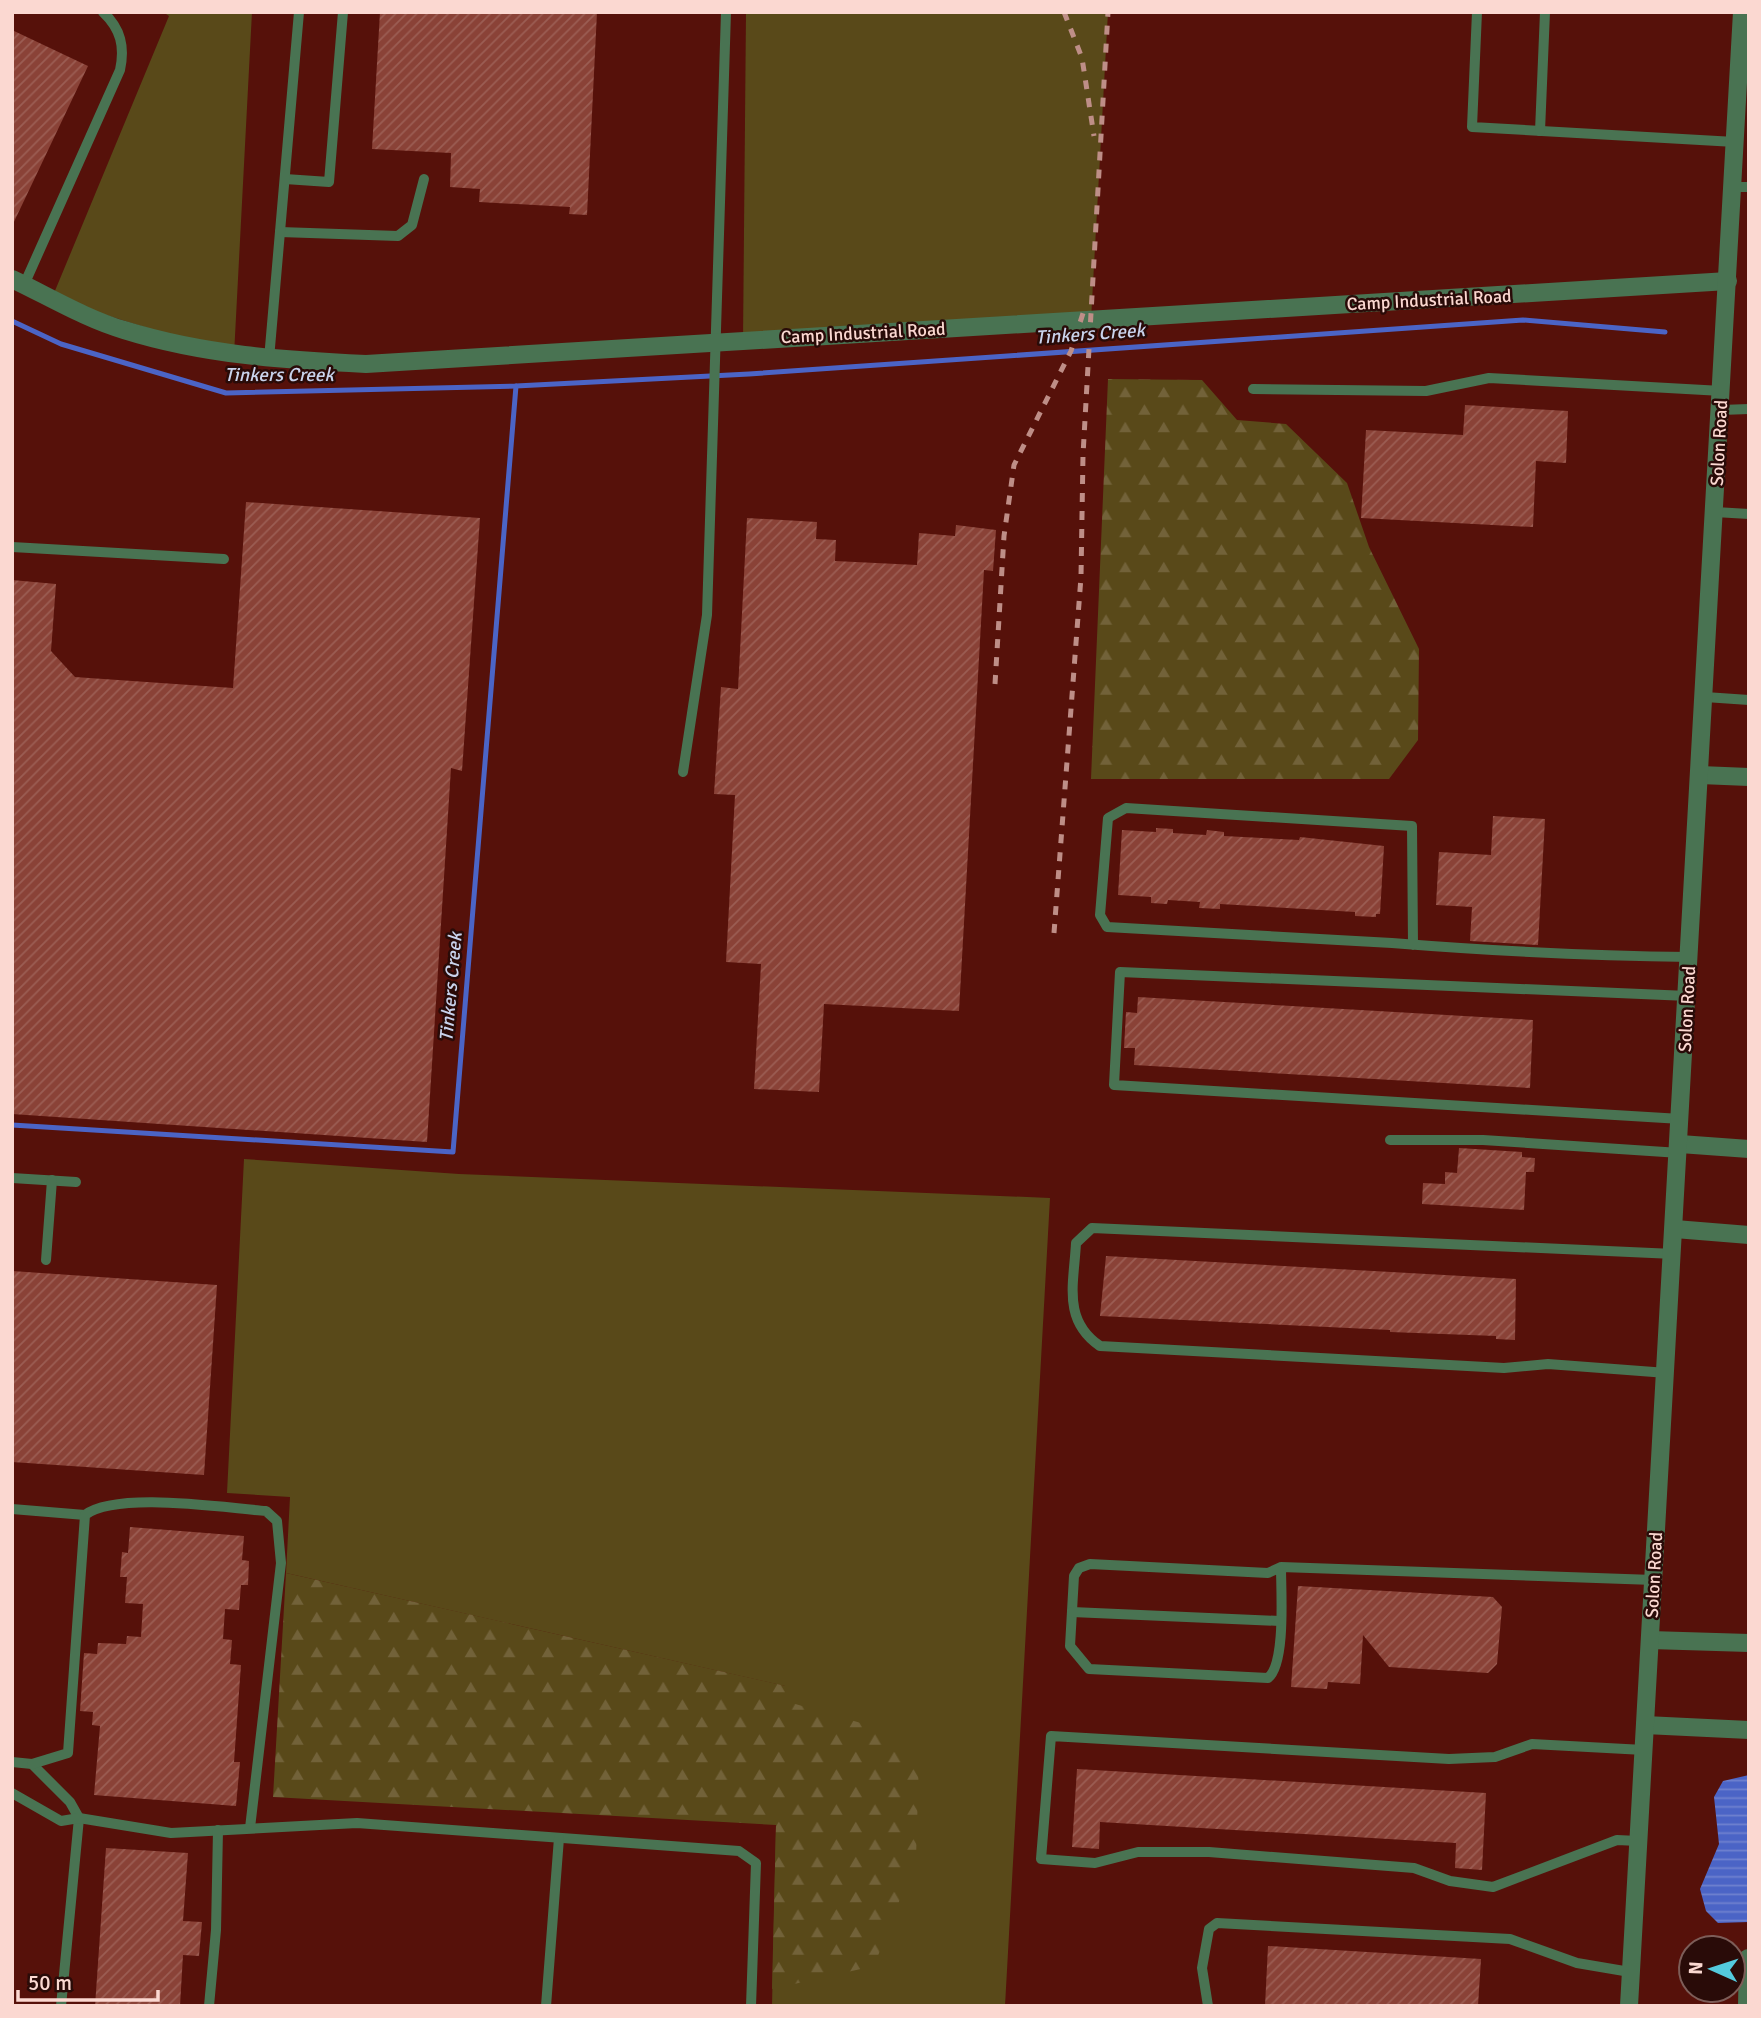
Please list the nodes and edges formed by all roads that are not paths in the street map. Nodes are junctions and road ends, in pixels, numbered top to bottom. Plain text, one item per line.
1 (103, 12) edge
2 (299, 12) edge
3 (343, 12) edge
4 (726, 12) edge
5 (1477, 12) edge
6 (1545, 12) edge
7 (1742, 12) edge
8 (1540, 131) junction
9 (1735, 142) junction
10 (285, 179) junction
11 (424, 179) dead end
12 (1741, 187) edge
13 (280, 232) junction
14 (1728, 281) junction
15 (18, 282) edge
16 (717, 342) junction
17 (269, 359) junction
18 (1253, 389) dead end
19 (1722, 391) junction
20 (1721, 410) junction
21 (1749, 410) edge
22 (1715, 512) junction
23 (1749, 514) edge
24 (12, 547) edge
25 (224, 559) dead end
26 (1705, 697) junction
27 (1749, 700) edge
28 (683, 772) dead end
29 (1700, 775) junction
30 (1749, 777) edge
31 (1413, 945) junction
32 (1690, 957) junction
33 (1688, 996) junction
34 (1681, 1119) junction
35 (1390, 1140) dead end
36 (1680, 1148) junction
37 (1749, 1149) edge
38 (12, 1178) edge
39 (52, 1180) junction
40 (76, 1182) dead end
41 (1675, 1229) junction
42 (1749, 1235) edge
43 (1674, 1254) junction
44 (46, 1260) dead end
45 (1667, 1373) junction
46 (12, 1509) edge
47 (85, 1515) junction
48 (1282, 1567) junction
49 (1654, 1580) junction
50 (1072, 1612) junction
51 (1280, 1621) junction
52 (1650, 1640) junction
53 (1749, 1643) edge
54 (1645, 1725) junction
55 (1749, 1730) edge
56 (1644, 1750) junction
57 (12, 1762) edge
58 (32, 1764) junction
59 (12, 1793) edge
60 (79, 1818) junction
61 (250, 1828) junction
62 (218, 1830) junction
63 (559, 1838) junction
64 (1638, 1841) junction
65 (1748, 1958) edge
66 (1630, 1972) junction
67 (61, 2006) edge
68 (209, 2006) edge
69 (545, 2006) edge
70 (751, 2006) edge
71 (1208, 2006) edge
72 (1629, 2006) edge
73 (1747, 2006) edge

1 - 15 lane
2 - 10 lane
3 - 10 lane
4 - 16 lane
5 - 8 lane
6 - 8 lane
7 - 9 street, Solon Road
8 - 9 lane
9 - 12 street, Solon Road
10 - 13 lane
11 - 13 lane
12 - 14 street, Solon Road
13 - 17 lane
14 - 16 street, Camp Industrial Road
14 - 19 street, Solon Road
15 - 17 street, Camp Industrial Road
16 - 17 street, Camp Industrial Road
16 - 28 lane
18 - 19 lane
19 - 20 street, Solon Road
20 - 21 lane
20 - 22 street, Solon Road
22 - 23 lane
22 - 26 street, Solon Road
24 - 25 lane
26 - 27 lane
26 - 29 street, Solon Road
29 - 30 street
29 - 32 street, Solon Road
31 - 31 lane
31 - 32 lane
32 - 33 street, Solon Road
33 - 34 street, Solon Road
33 - 34 lane
34 - 36 street, Solon Road
35 - 36 lane
36 - 37 street
36 - 41 street, Solon Road
38 - 39 lane
39 - 40 lane
39 - 44 lane
41 - 42 street
41 - 43 street, Solon Road
43 - 45 street, Solon Road
43 - 45 lane
45 - 49 street, Solon Road
46 - 47 lane
47 - 58 lane
47 - 61 lane
48 - 49 lane
48 - 50 lane
48 - 51 lane
49 - 52 street, Solon Road
50 - 51 lane
50 - 51 lane
52 - 53 street
52 - 54 street, Solon Road
54 - 55 street
54 - 56 street, Solon Road
56 - 64 street, Solon Road
56 - 64 lane
57 - 58 lane
58 - 60 lane
59 - 60 lane
60 - 62 lane
60 - 67 lane
61 - 62 lane
61 - 63 lane
62 - 68 lane
63 - 69 lane
63 - 70 lane
64 - 66 street, Solon Road
65 - 73 street
66 - 71 lane
66 - 72 street, Solon Road

